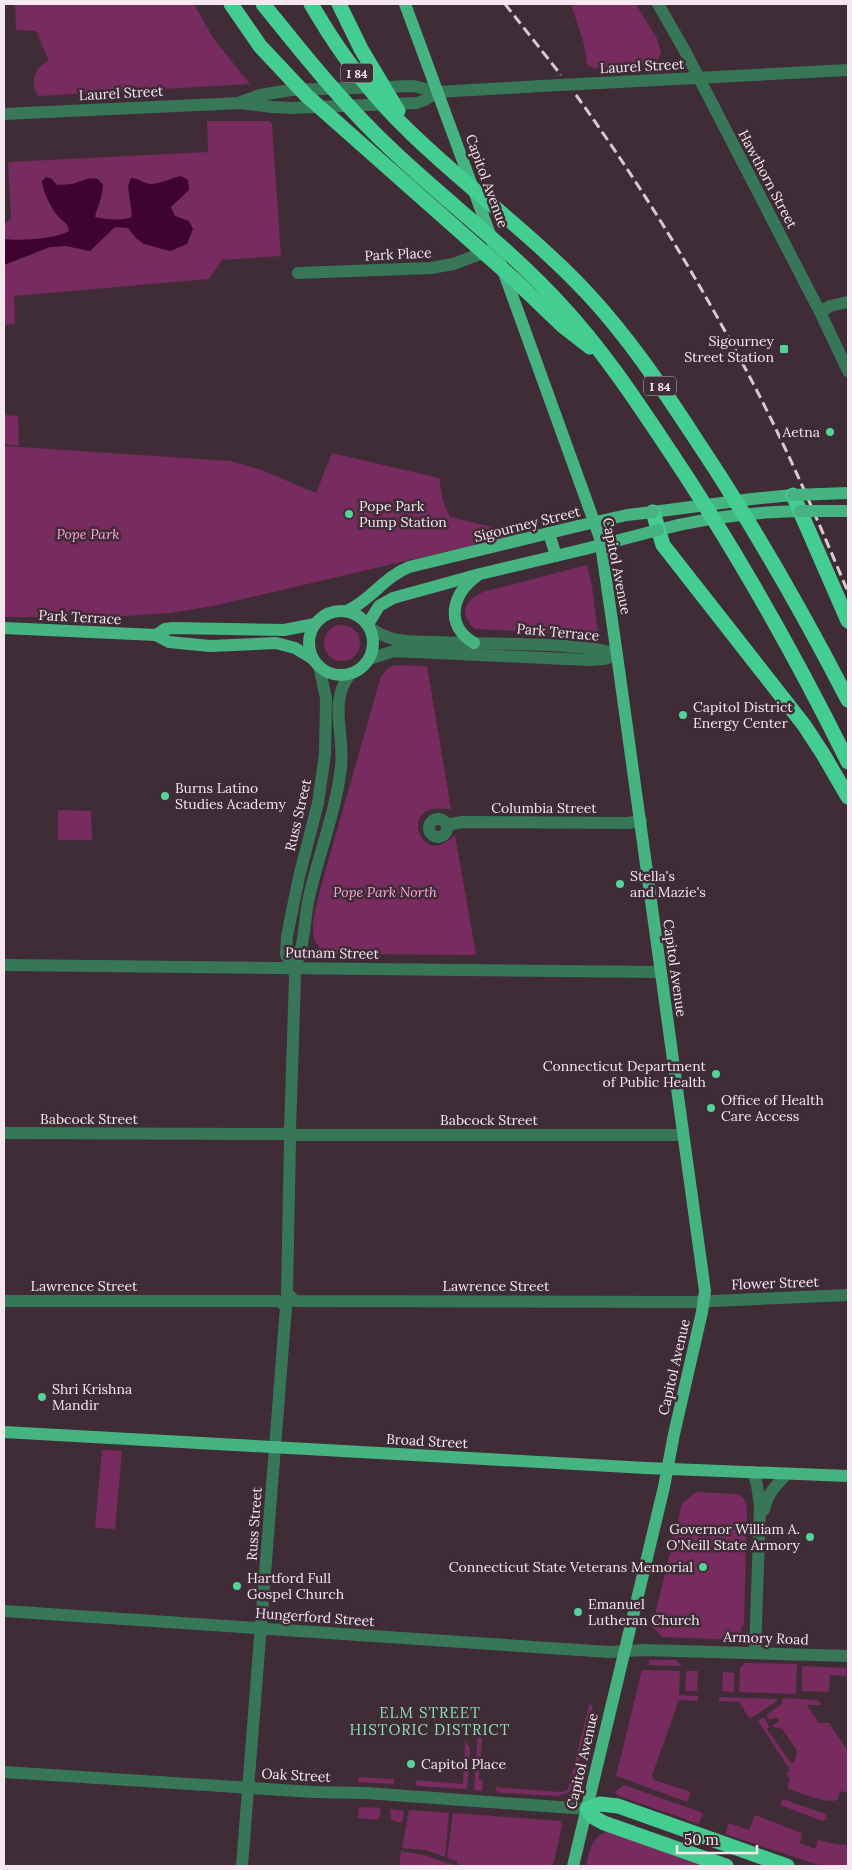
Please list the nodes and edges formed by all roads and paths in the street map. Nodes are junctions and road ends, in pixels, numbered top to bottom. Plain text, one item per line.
1 (231, 4) edge
2 (264, 4) edge
3 (339, 4) edge
4 (405, 4) edge
5 (658, 4) edge
6 (314, 9) edge
7 (848, 70) edge
8 (699, 78) junction
9 (438, 92) junction
10 (241, 103) junction
11 (4, 114) edge
12 (405, 126) junction
13 (496, 248) junction
14 (298, 273) dead end
15 (848, 302) edge
16 (820, 312) junction
17 (604, 355) junction
18 (848, 371) edge
19 (848, 493) edge
20 (793, 495) junction
21 (848, 510) edge
22 (800, 511) junction
23 (653, 512) junction
24 (658, 530) junction
25 (549, 533) junction
26 (556, 556) junction
27 (480, 574) junction
28 (347, 611) junction
29 (848, 621) edge
30 (315, 624) junction
31 (368, 625) junction
32 (4, 628) edge
33 (220, 629) junction
34 (156, 635) junction
35 (474, 643) junction
36 (219, 646) junction
37 (617, 655) junction
38 (369, 660) junction
39 (316, 662) junction
40 (350, 674) junction
41 (848, 700) edge
42 (848, 762) edge
43 (848, 797) edge
44 (640, 821) junction
45 (447, 825) dead end
46 (4, 965) edge
47 (294, 968) junction
48 (660, 972) junction
49 (293, 1131) junction
50 (4, 1134) edge
51 (683, 1135) junction
52 (848, 1295) edge
53 (287, 1300) junction
54 (4, 1301) edge
55 (704, 1301) junction
56 (4, 1432) edge
57 (274, 1447) junction
58 (667, 1469) junction
59 (753, 1472) junction
60 (788, 1474) junction
61 (848, 1476) edge
62 (760, 1522) junction
63 (4, 1611) edge
64 (262, 1628) junction
65 (623, 1651) junction
66 (755, 1653) junction
67 (848, 1656) edge
68 (4, 1772) edge
69 (250, 1788) junction
70 (587, 1809) junction
71 (242, 1866) edge
72 (573, 1866) edge
73 (726, 1866) edge
74 (787, 1866) edge

1 - 17 highway, bridge
2 - 17 highway, I 84, bridge
3 - 12 highway, bridge
4 - 9 main road, Capitol Avenue
5 - 8 street, Hawthorn Street
6 - 12 highway, I 84, bridge
7 - 8 street, Laurel Street
8 - 9 street, Laurel Street, bridge
8 - 16 street, Hawthorn Street
9 - 10 street, Laurel Street
9 - 10 street, Laurel Street
9 - 13 main road, Capitol Avenue
10 - 11 street, Laurel Street
12 - 41 highway, I 84, bridge
13 - 14 street, Park Place
13 - 37 main road, Capitol Avenue
15 - 16 street
16 - 18 street, Hawthorn Street
17 - 42 highway, I 84, bridge
19 - 20 main road, Sigourney Street, bridge
20 - 22 highway
20 - 23 main road, Sigourney Street, bridge
21 - 22 main road, bridge
22 - 24 main road, bridge
22 - 29 highway
23 - 24 highway
23 - 25 main road, Sigourney Street, bridge
24 - 26 main road, bridge
24 - 43 highway
25 - 26 main road
25 - 28 main road, Sigourney Street
26 - 27 main road
27 - 31 main road
27 - 35 main road
28 - 30 main road
28 - 31 main road
30 - 33 main road, Park Terrace
30 - 39 main road
31 - 35 street, Park Terrace
31 - 38 main road
32 - 34 main road, Park Terrace
33 - 34 main road, Park Terrace
33 - 36 main road
34 - 36 main road, Park Terrace
35 - 37 street, Park Terrace
36 - 39 main road, Park Terrace
37 - 38 street, Park Terrace
37 - 44 main road, Capitol Avenue
38 - 40 main road
39 - 40 main road
39 - 47 street, Russ Street
40 - 47 street, Russ Street
44 - 45 street, Columbia Street
44 - 48 main road, Capitol Avenue
46 - 47 street, Putnam Street
47 - 48 street, Putnam Street
47 - 49 street, Russ Street
48 - 51 main road, Capitol Avenue
49 - 50 street, Babcock Street
49 - 51 street, Babcock Street
49 - 53 street, Russ Street
51 - 55 main road, Capitol Avenue
52 - 55 street, Flower Street
53 - 54 street, Lawrence Street
53 - 55 street, Lawrence Street
53 - 57 street, Russ Street
55 - 58 main road, Capitol Avenue
56 - 57 main road, Broad Street
57 - 58 main road, Broad Street
57 - 64 street, Russ Street
58 - 59 main road, Broad Street
58 - 65 main road, Capitol Avenue
59 - 60 main road, Broad Street
59 - 62 street
60 - 61 main road, Broad Street
60 - 62 street
62 - 66 street
63 - 64 street, Hungerford Street
64 - 65 street, Hungerford Street
64 - 69 street, Russ Street
65 - 66 street, Armory Road
65 - 70 main road, Capitol Avenue
66 - 67 street, Armory Road
68 - 69 street, Oak Street
69 - 70 street, Oak Street
69 - 71 street, Russ Street
70 - 72 main road, Capitol Avenue
70 - 73 highway
70 - 74 highway

